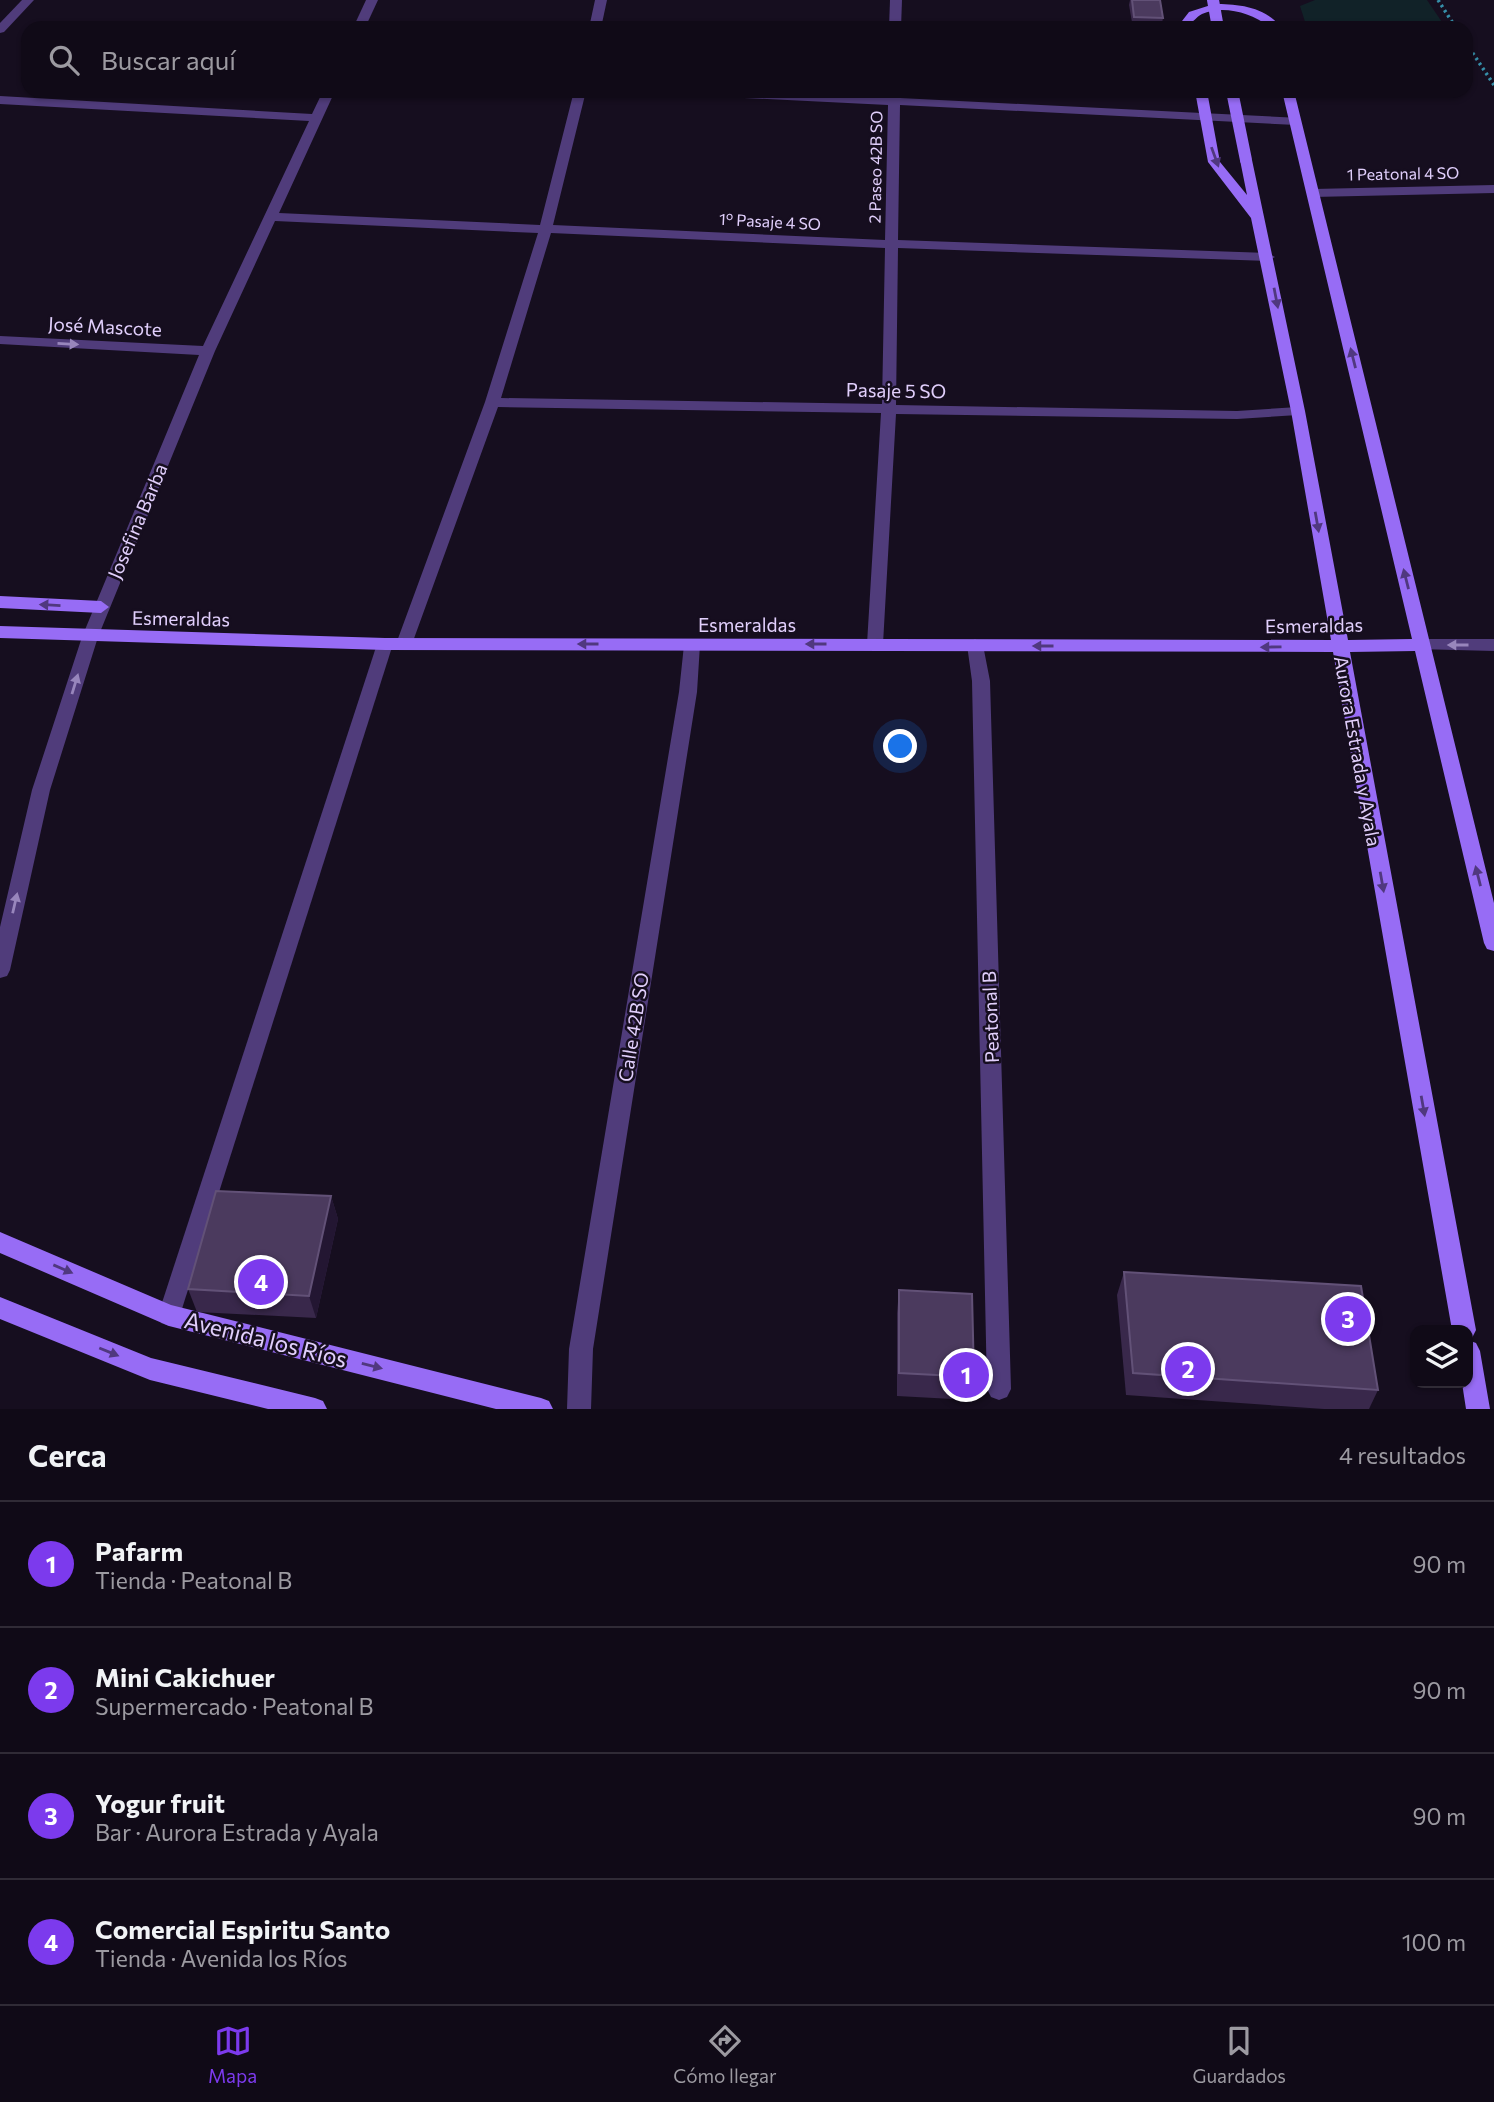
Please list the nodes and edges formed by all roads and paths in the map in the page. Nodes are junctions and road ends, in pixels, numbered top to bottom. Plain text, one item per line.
1 (28, 0) edge
2 (372, 0) edge
3 (601, 0) edge
4 (895, 0) edge
5 (1184, 0) edge
6 (1213, 0) edge
7 (1266, 0) edge
8 (1438, 0) edge
9 (362, 21) edge
10 (596, 21) edge
11 (895, 21) edge
12 (1188, 21) edge
13 (1188, 21) edge
14 (1217, 21) edge
15 (1267, 21) edge
16 (1271, 21) edge
17 (1452, 21) edge
18 (0, 30) edge
19 (1473, 54) edge
20 (1494, 85) edge
21 (326, 98) edge
22 (578, 98) edge
23 (894, 98) edge
24 (925, 98) edge
25 (1202, 98) edge
26 (1233, 98) edge
27 (1290, 98) edge
28 (0, 100) edge
29 (1206, 116) junction
30 (316, 118) junction
31 (1296, 121) junction
32 (1494, 189) edge
33 (1313, 193) junction
34 (270, 217) junction
35 (1259, 218) junction
36 (546, 229) junction
37 (891, 244) junction
38 (1268, 257) junction
39 (0, 340) edge
40 (208, 351) junction
41 (492, 402) junction
42 (889, 410) junction
43 (1298, 411) junction
44 (0, 602) edge
45 (101, 607) junction
46 (0, 632) edge
47 (90, 636) junction
48 (395, 644) junction
49 (875, 644) junction
50 (692, 645) junction
51 (975, 645) junction
52 (1423, 645) junction
53 (1494, 645) edge
54 (1339, 646) junction
55 (1494, 943) edge
56 (0, 970) edge
57 (0, 1242) edge
58 (0, 1308) edge
59 (169, 1315) junction
60 (1463, 1325) edge
61 (1473, 1380) edge
62 (999, 1389) dead end
63 (316, 1409) edge
64 (541, 1409) edge
65 (579, 1409) edge
66 (1478, 1409) edge

1 - 18 street
2 - 9 street
3 - 10 street
4 - 11 street
5 - 12 main road
6 - 14 main road, bridge
7 - 16 main road
8 - 17 path
13 - 15 main road
19 - 20 path
21 - 30 street, Josefina Barba
22 - 36 street
23 - 37 street, 2 Paseo 42B SO
24 - 29 street
25 - 29 main road
26 - 35 main road, Aurora Estrada y Ayala, bridge
27 - 31 main road
28 - 30 street
29 - 31 street
29 -> 35 main road
30 - 34 street, Josefina Barba
31 - 33 main road
32 - 33 street, 1 Peatonal 4 SO
52 -> 33 main road
34 - 36 street, 1º Pasaje 4 SO
34 - 40 street, Josefina Barba
35 - 38 main road, Aurora Estrada y Ayala
36 - 37 street, 1º Pasaje 4 SO
36 - 41 street
37 - 38 street, 1º Pasaje 4 SO
37 - 42 street, 2 Paseo 42B SO
38 -> 43 main road, Aurora Estrada y Ayala
39 -> 40 street, José Mascote
40 - 45 street, Josefina Barba
41 - 42 street, Pasaje 5 SO
41 - 48 street
42 - 43 street, Pasaje 5 SO
42 - 49 street, 2 Paseo 42B SO
43 -> 54 main road, Aurora Estrada y Ayala
45 -> 44 main road
45 - 47 street, Josefina Barba
46 - 47 main road, Esmeraldas
47 - 48 main road, Esmeraldas
56 -> 47 street, Josefina Barba
50 -> 48 main road, Esmeraldas
48 - 59 street
49 -> 50 main road, Esmeraldas
49 - 51 main road, Esmeraldas
50 - 65 street, Calle 42B SO
54 -> 51 main road, Esmeraldas
51 - 62 street, Peatonal B
53 -> 52 street, Esmeraldas
52 - 54 main road, Esmeraldas
55 -> 52 main road
54 -> 60 main road, Aurora Estrada y Ayala
57 -> 59 main road, Avenida los Ríos
58 -> 63 main road
59 -> 64 main road, Avenida los Ríos
61 - 66 main road

